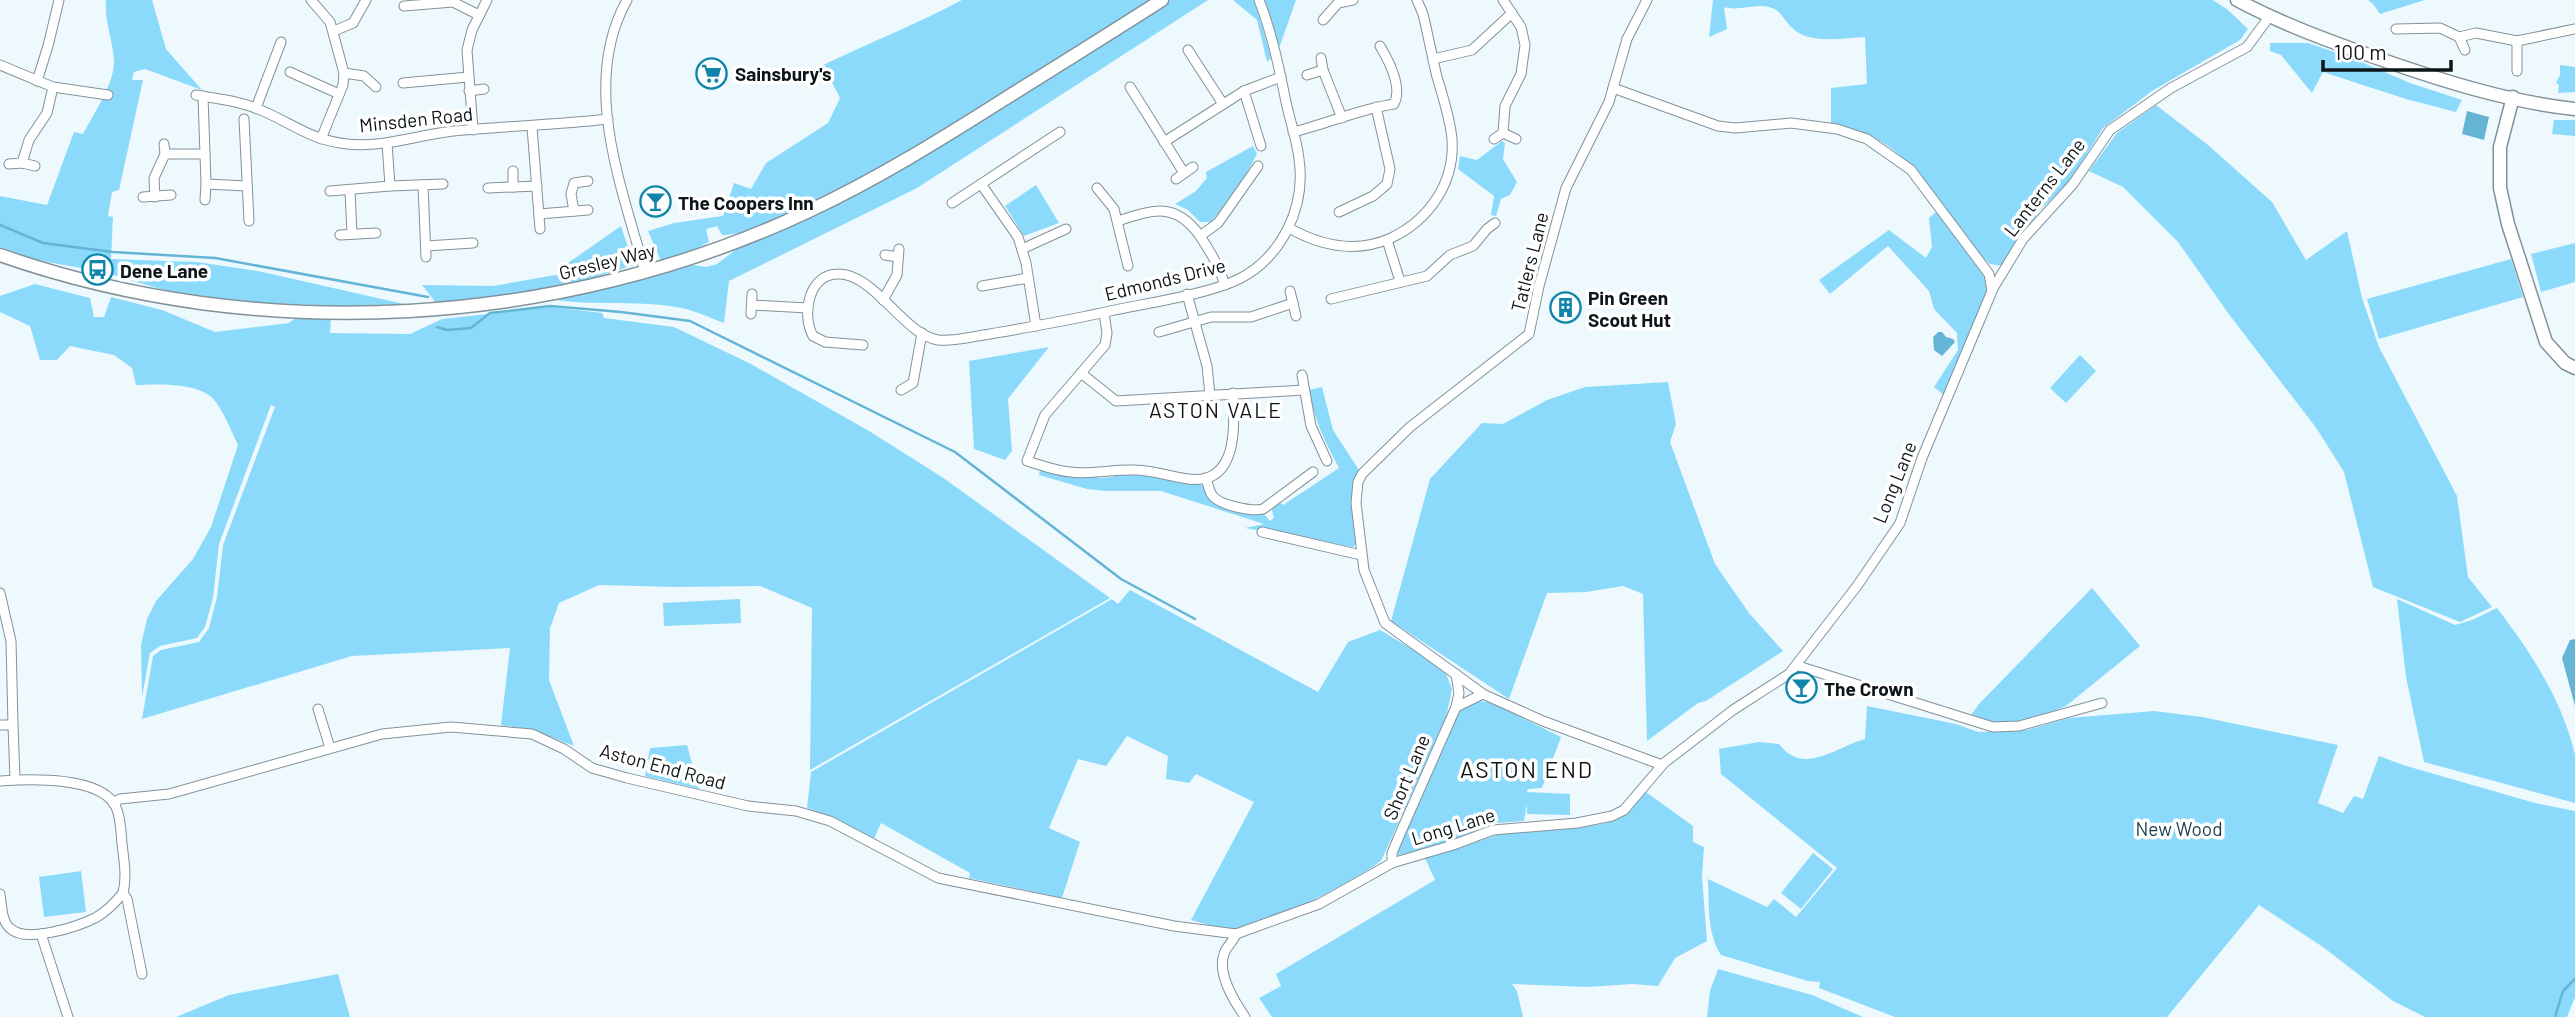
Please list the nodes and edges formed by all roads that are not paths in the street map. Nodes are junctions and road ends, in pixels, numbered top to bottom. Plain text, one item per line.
1 (59, 0) edge
2 (311, 0) edge
3 (366, 0) edge
4 (486, 0) edge
5 (627, 0) edge
6 (1162, 0) edge
7 (1259, 0) edge
8 (1353, 0) edge
9 (1417, 0) edge
10 (1503, 0) edge
11 (1647, 0) edge
12 (2237, 0) edge
13 (453, 1) edge
14 (1337, 2) edge
15 (404, 6) dead end
16 (1512, 13) junction
17 (479, 15) junction
18 (2269, 17) junction
19 (1323, 20) dead end
20 (2396, 29) dead end
21 (2575, 29) edge
22 (334, 31) junction
23 (2459, 37) junction
24 (2517, 41) junction
25 (281, 42) dead end
26 (1380, 46) dead end
27 (1188, 50) dead end
28 (2465, 50) dead end
29 (1321, 58) dead end
30 (1433, 59) junction
31 (0, 65) edge
32 (1323, 71) junction
33 (2517, 71) dead end
34 (290, 72) dead end
35 (344, 73) junction
36 (1307, 75) dead end
37 (468, 77) junction
38 (1281, 77) junction
39 (37, 81) junction
40 (403, 83) dead end
41 (53, 87) junction
42 (376, 87) dead end
43 (1130, 87) dead end
44 (1613, 88) junction
45 (484, 89) dead end
46 (469, 90) junction
47 (1244, 90) junction
48 (339, 94) junction
49 (110, 96) dead end
50 (2513, 97) junction
51 (1223, 104) junction
52 (1376, 107) junction
53 (256, 108) junction
54 (2575, 109) edge
55 (1342, 118) junction
56 (244, 119) dead end
57 (608, 119) junction
58 (532, 127) junction
59 (473, 130) junction
60 (1293, 132) junction
61 (1503, 133) junction
62 (321, 139) junction
63 (1494, 139) dead end
64 (1516, 139) dead end
65 (1164, 142) junction
66 (387, 143) junction
67 (1060, 146) dead end
68 (1261, 146) dead end
69 (205, 154) junction
70 (22, 163) junction
71 (9, 164) dead end
72 (35, 166) dead end
73 (1258, 166) dead end
74 (1193, 167) dead end
75 (513, 171) dead end
76 (588, 181) dead end
77 (206, 184) junction
78 (443, 184) dead end
79 (981, 184) junction
80 (247, 186) junction
81 (390, 186) junction
82 (423, 186) junction
83 (537, 186) junction
84 (513, 187) junction
85 (1097, 187) dead end
86 (488, 188) dead end
87 (350, 190) junction
88 (330, 191) dead end
89 (171, 195) dead end
90 (143, 197) dead end
91 (155, 197) junction
92 (205, 200) dead end
93 (952, 203) dead end
94 (588, 210) dead end
95 (574, 211) junction
96 (1339, 212) dead end
97 (539, 214) junction
98 (1481, 218) dead end
99 (249, 221) dead end
100 (1118, 221) junction
101 (1289, 228) junction
102 (540, 229) dead end
103 (1066, 229) dead end
104 (376, 233) dead end
105 (352, 234) junction
106 (340, 235) dead end
107 (1200, 236) junction
108 (1387, 240) junction
109 (473, 243) dead end
110 (1022, 249) junction
111 (0, 255) edge
112 (885, 255) dead end
113 (1124, 262) dead end
114 (645, 272) junction
115 (1028, 278) junction
116 (1400, 281) junction
117 (1224, 285) junction
118 (982, 286) dead end
119 (1992, 290) junction
120 (1290, 291) dead end
121 (1361, 293) junction
122 (752, 294) dead end
123 (1187, 294) junction
124 (1331, 299) dead end
125 (883, 300) junction
126 (1293, 303) junction
127 (1364, 305) dead end
128 (808, 308) junction
129 (1104, 313) junction
130 (1296, 316) dead end
131 (1194, 321) junction
132 (1037, 326) junction
133 (1160, 332) dead end
134 (922, 333) junction
135 (856, 348) dead end
136 (2575, 368) edge
137 (1081, 373) junction
138 (1302, 375) dead end
139 (901, 390) dead end
140 (1304, 390) junction
141 (1233, 393) junction
142 (1210, 395) junction
143 (1326, 461) dead end
144 (1313, 472) dead end
145 (1206, 478) junction
146 (1262, 532) dead end
147 (1362, 555) junction
148 (0, 593) edge
149 (1798, 666) junction
150 (1456, 674) junction
151 (1483, 694) junction
152 (2102, 703) dead end
153 (1457, 707) junction
154 (318, 709) dead end
155 (13, 724) junction
156 (0, 725) edge
157 (330, 748) junction
158 (1662, 765) junction
159 (0, 780) edge
160 (15, 780) junction
161 (113, 803) junction
162 (1392, 863) junction
163 (123, 892) junction
164 (0, 894) edge
165 (41, 934) junction
166 (1236, 934) junction
167 (142, 974) dead end
168 (68, 1017) edge
169 (1245, 1017) edge

1 - 39 street
2 - 22 street
3 - 22 street
4 - 17 street
5 - 57 street
6 - 114 street, Gresley Way
7 - 38 street, Edmonds Drive
8 - 14 street
9 - 30 street
10 - 16 street
11 - 44 street, Tatlers Lane
12 - 18 street
13 - 15 street
13 - 17 street
14 - 19 street
16 - 30 street
16 - 61 street
17 - 37 street
18 - 50 street
18 - 119 street, Lanterns Lane
20 - 23 street
21 - 24 street
22 - 35 street
23 - 24 street
23 - 28 street
24 - 33 street
25 - 53 street
26 - 52 street
27 - 51 street
29 - 32 street
30 - 108 street
31 - 39 street
32 - 36 street
32 - 55 street
34 - 48 street
35 - 42 street
35 - 48 street
37 - 40 street
37 - 46 street
38 - 47 street
38 - 60 street, Edmonds Drive
39 - 41 street
41 - 49 street
41 - 70 street
43 - 65 street
44 - 119 street
44 - 147 street, Tatlers Lane
45 - 46 street
46 - 59 street
47 - 51 street
47 - 68 street
48 - 62 street
50 - 54 street
50 - 136 street
51 - 65 street
52 - 55 street
52 - 96 street
53 - 62 street, Minsden Road
53 - 69 street, Minsden Road
55 - 60 street
56 - 80 street
57 - 58 street, Minsden Road
57 - 114 street
58 - 59 street, Minsden Road
58 - 83 street
59 - 66 street, Minsden Road
60 - 101 street, Edmonds Drive
61 - 63 street
61 - 64 street
62 - 66 street, Minsden Road
65 - 74 street
66 - 81 street
67 - 79 street
69 - 77 street
69 - 91 street
70 - 71 street
70 - 72 street
73 - 107 street
75 - 84 street
76 - 95 street
77 - 80 street
77 - 92 street
78 - 82 street
79 - 93 street
79 - 110 street
80 - 99 street
81 - 82 street
81 - 87 street
82 - 109 street
83 - 84 street
83 - 97 street
84 - 86 street
85 - 100 street
87 - 88 street
87 - 105 street
89 - 91 street
90 - 91 street
94 - 95 street
95 - 97 street
97 - 102 street
98 - 116 street
100 - 107 street
100 - 113 street
101 - 108 street
101 - 117 street, Edmonds Drive
103 - 110 street
104 - 105 street
105 - 106 street
107 - 117 street
108 - 116 street
110 - 115 street
111 - 114 street, Gresley Way
112 - 125 street
115 - 118 street
115 - 132 street
116 - 121 street
117 - 123 street, Edmonds Drive
119 - 149 street, Long Lane
120 - 126 street
121 - 124 street
121 - 127 street
122 - 128 street
123 - 129 street, Edmonds Drive
123 - 131 street
125 - 128 street
125 - 134 street
126 - 130 street
126 - 131 street
128 - 135 street
129 - 132 street, Edmonds Drive
129 - 137 street
131 - 133 street
131 - 142 street
132 - 134 street, Edmonds Drive
134 - 139 street
137 - 142 street
137 - 145 street
138 - 140 street
140 - 141 street
140 - 143 street
141 - 142 street
141 - 145 street
144 - 145 street
146 - 147 street
147 - 150 street, Tatlers Lane
148 - 155 street
149 - 152 street
149 - 158 street, Long Lane
150 - 151 street, Tatlers Lane
150 - 153 street, Short Lane
151 - 153 street
151 - 158 street, Tatlers Lane
153 - 162 street, Short Lane
154 - 157 street
155 - 156 street
155 - 160 street
157 - 161 street, Aston End Road
157 - 166 street, Aston End Road
158 - 162 street, Long Lane
159 - 160 street
160 - 161 street
161 - 163 street
162 - 166 street, Long Lane
163 - 165 street
163 - 167 street
164 - 165 street
165 - 168 street
166 - 169 street

